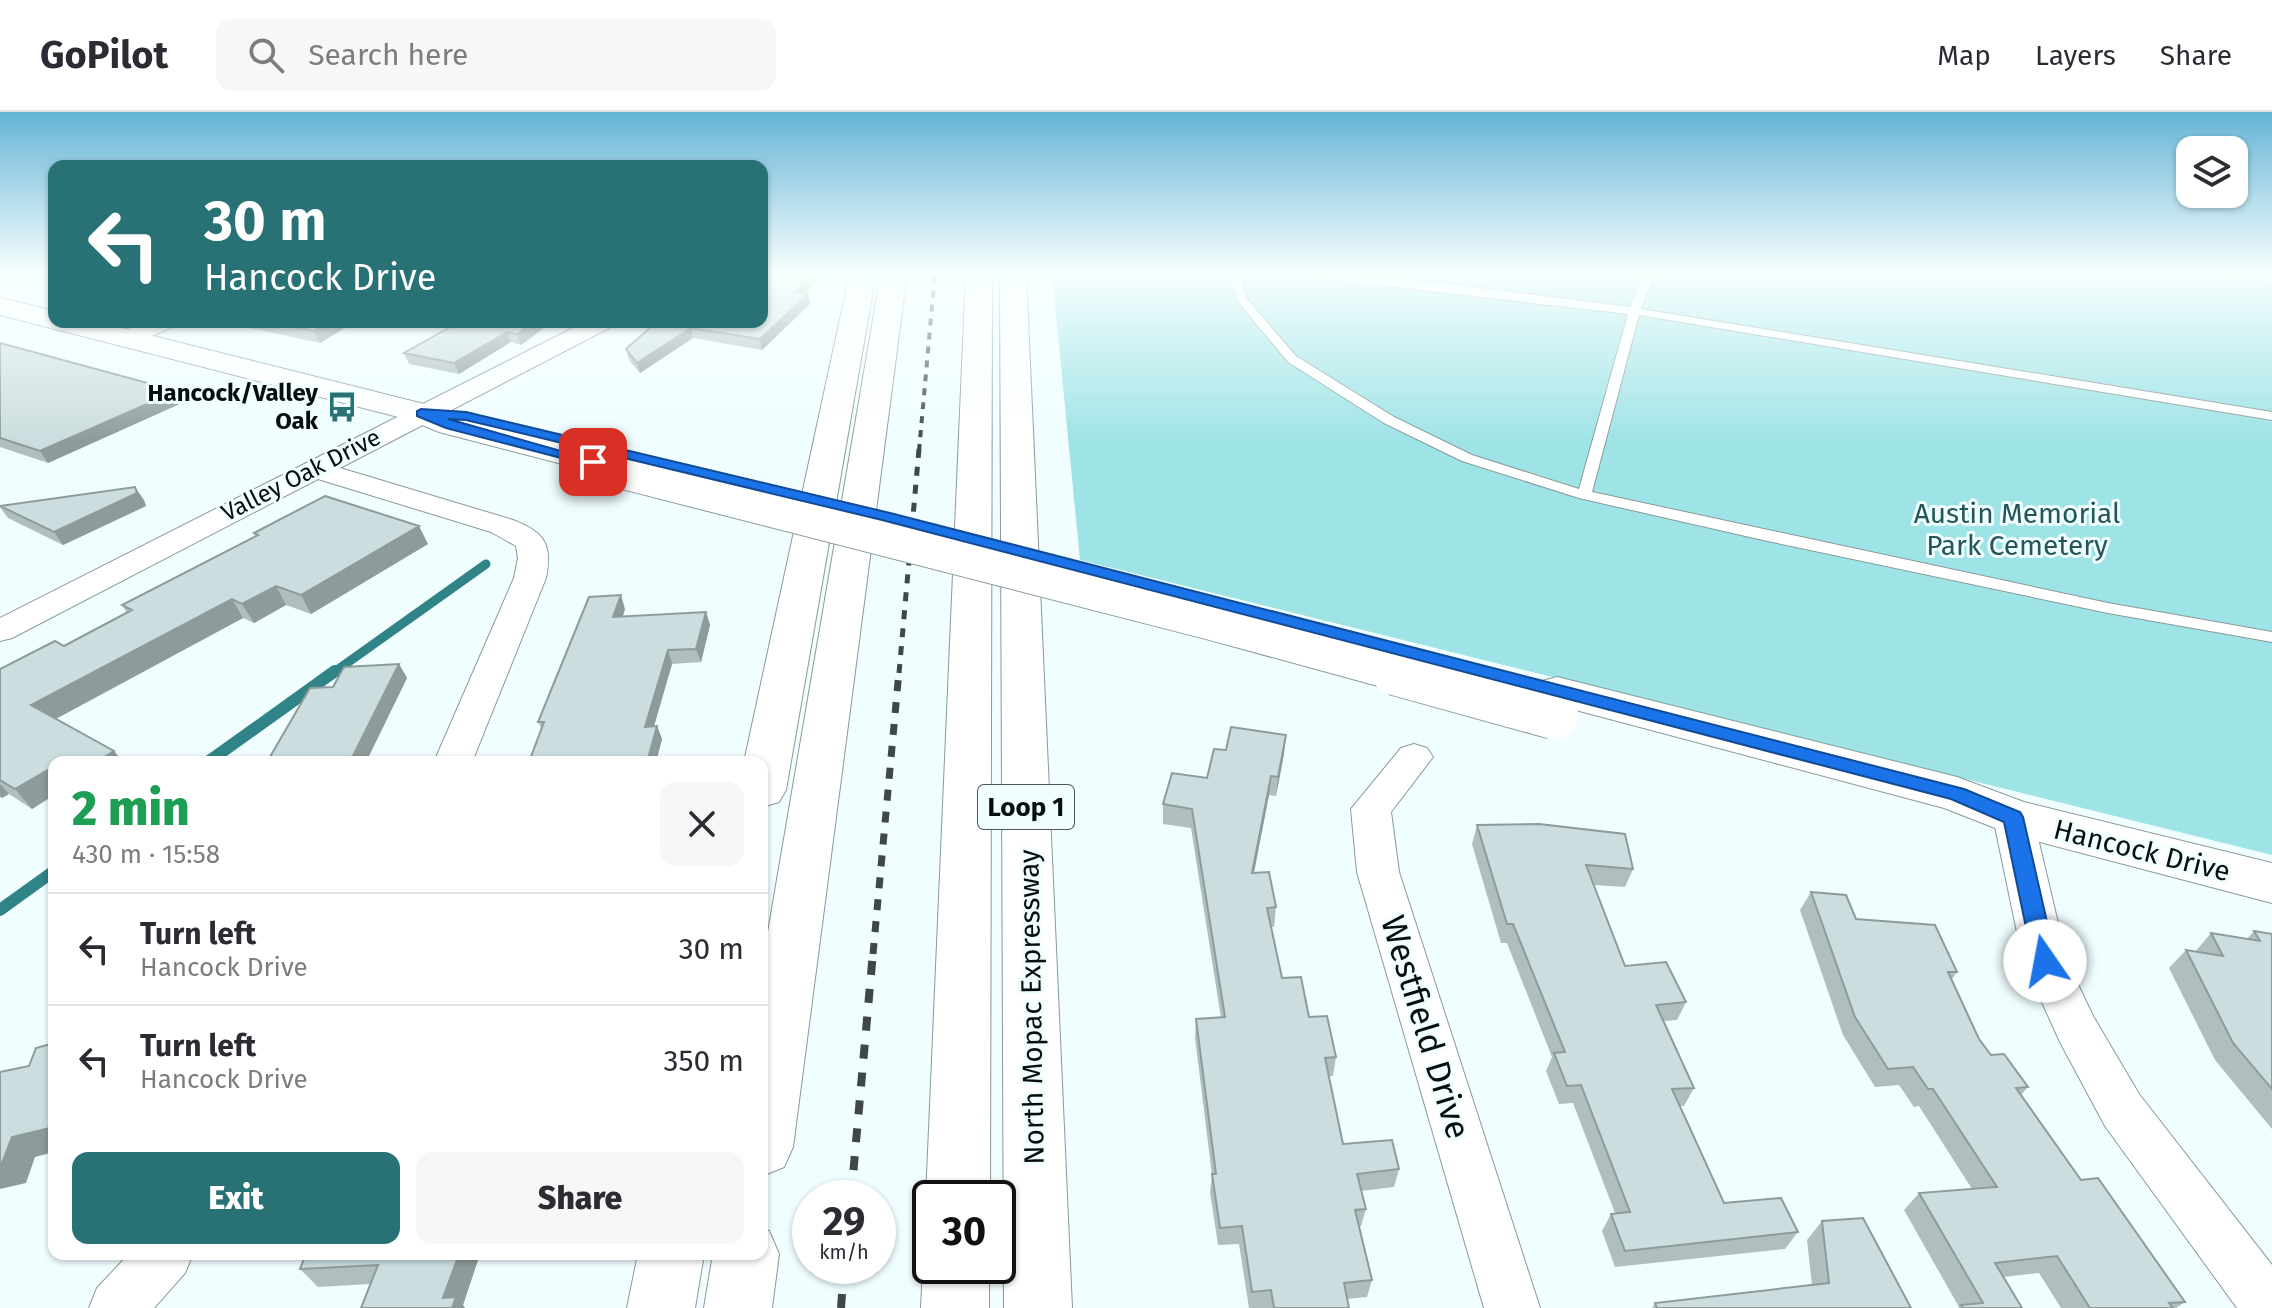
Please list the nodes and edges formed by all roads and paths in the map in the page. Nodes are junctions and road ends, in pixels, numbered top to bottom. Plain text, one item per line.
1 (90, 329) edge
2 (149, 329) edge
3 (589, 329) edge
4 (852, 329) edge
5 (886, 329) edge
6 (978, 329) edge
7 (1014, 329) edge
8 (1266, 329) edge
9 (1629, 329) edge
10 (1742, 329) edge
11 (127, 338) junction
12 (421, 413) junction
13 (2272, 416) edge
14 (313, 469) junction
15 (1584, 495) junction
16 (0, 631) edge
17 (2272, 637) edge
18 (456, 756) edge
19 (1414, 757) dead end
20 (768, 759) edge
21 (2013, 817) junction
22 (2272, 883) edge
23 (768, 1107) edge
24 (958, 1180) edge
25 (161, 1260) edge
26 (670, 1260) edge
27 (745, 1260) edge
28 (956, 1284) edge
29 (117, 1308) edge
30 (661, 1308) edge
31 (738, 1308) edge
32 (955, 1308) edge
33 (1038, 1308) edge
34 (1512, 1308) edge
35 (2271, 1308) edge

1 - 11 main road, Hancock Drive
2 - 11 street
3 - 12 street, Valley Oak Drive
4 - 20 main road
5 - 23 main road
6 - 24 main road
7 - 33 main road, North Mopac Expressway / Loop 1
8 - 15 lane
9 - 15 lane
10 - 13 lane
11 - 12 main road, Hancock Drive
12 - 14 street, Valley Oak Drive
12 - 21 main road, Hancock Drive, bridge
14 - 16 street, Valley Oak Drive
14 - 18 street
15 - 17 lane
19 - 34 street, Westfield Drive
21 - 22 main road, Hancock Drive
21 - 35 street
25 - 29 street
26 - 30 main road
27 - 31 main road
28 - 32 main road

